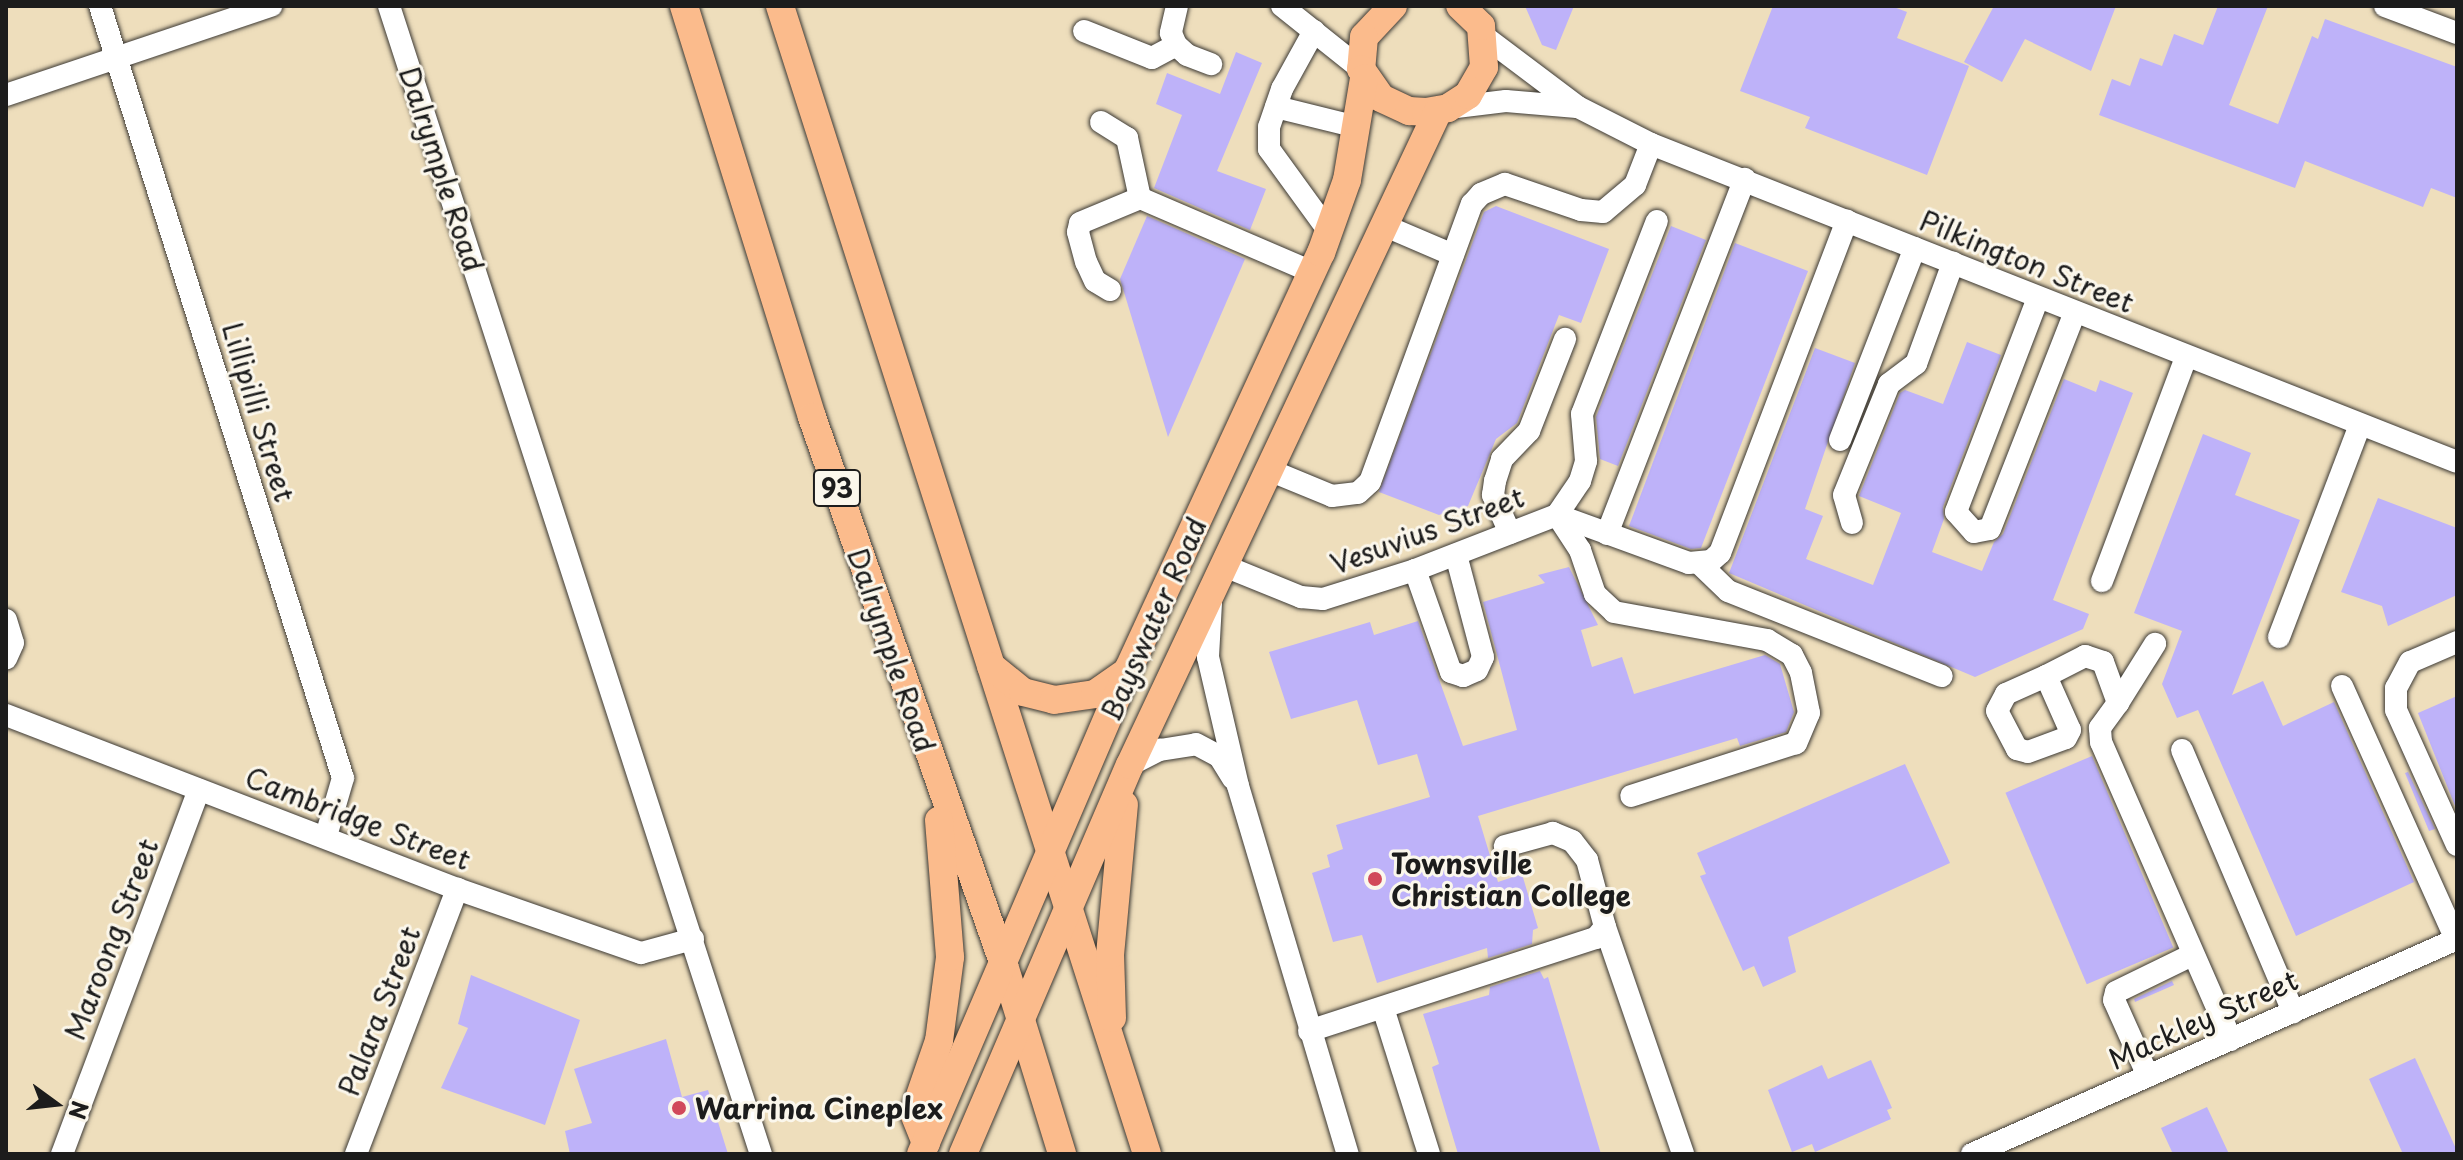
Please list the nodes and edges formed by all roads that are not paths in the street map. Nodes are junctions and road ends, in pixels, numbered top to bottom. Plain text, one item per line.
1 (100, 6) edge
2 (271, 6) edge
3 (389, 6) edge
4 (684, 6) edge
5 (780, 6) edge
6 (1177, 6) edge
7 (1282, 6) edge
8 (1393, 6) edge
9 (1460, 6) edge
10 (2385, 6) edge
11 (1484, 23) edge
12 (1084, 31) dead end
13 (1314, 31) junction
14 (2457, 33) edge
15 (1176, 45) junction
16 (117, 58) junction
17 (1211, 64) dead end
18 (1362, 73) junction
19 (6, 95) edge
20 (1276, 107) junction
21 (1578, 107) junction
22 (1443, 110) junction
23 (1101, 122) dead end
24 (1357, 127) junction
25 (1651, 144) junction
26 (1745, 179) junction
27 (1140, 198) junction
28 (1847, 220) junction
29 (1657, 221) dead end
30 (1383, 225) junction
31 (1330, 233) junction
32 (1915, 248) junction
33 (1453, 255) junction
34 (1953, 263) junction
35 (1312, 272) junction
36 (1110, 290) dead end
37 (2038, 298) junction
38 (2075, 312) junction
39 (1565, 339) dead end
40 (2186, 357) junction
41 (2360, 425) junction
42 (1840, 440) dead end
43 (2457, 462) edge
44 (1269, 470) junction
45 (1557, 515) junction
46 (1852, 523) dead end
47 (1510, 533) junction
48 (1607, 534) junction
49 (1456, 555) junction
50 (1700, 564) junction
51 (1227, 567) junction
52 (1415, 570) junction
53 (2102, 581) dead end
54 (1211, 602) junction
55 (6, 620) edge
56 (2279, 637) dead end
57 (2457, 642) edge
58 (2155, 644) dead end
59 (6, 659) edge
60 (990, 665) junction
61 (1129, 668) junction
62 (1942, 676) dead end
63 (2046, 676) dead end
64 (2342, 686) dead end
65 (2118, 703) junction
66 (6, 715) edge
67 (2182, 750) dead end
68 (1130, 765) junction
69 (932, 768) junction
70 (1238, 786) junction
71 (199, 790) junction
72 (1631, 796) dead end
73 (326, 836) junction
74 (2457, 845) edge
75 (1505, 846) dead end
76 (1049, 853) junction
77 (457, 889) junction
78 (1067, 909) junction
79 (1605, 927) junction
80 (693, 939) junction
81 (2456, 940) edge
82 (1049, 952) junction
83 (2192, 955) junction
84 (1004, 965) junction
85 (1383, 1008) junction
86 (2293, 1012) junction
87 (1022, 1023) junction
88 (1309, 1031) junction
89 (2231, 1040) junction
90 (1113, 1052) junction
91 (2148, 1076) junction
92 (924, 1149) edge
93 (62, 1154) edge
94 (356, 1154) edge
95 (761, 1154) edge
96 (963, 1154) edge
97 (1062, 1154) edge
98 (1147, 1154) edge
99 (1348, 1154) edge
100 (1429, 1154) edge
101 (1683, 1154) edge
102 (1972, 1154) edge

1 - 16 street, Lillipilli Street
2 - 16 street
3 - 80 street, Dalrymple Road
4 - 69 main road, Dalrymple Road / 93
5 - 60 main road
6 - 15 street
7 - 13 street
8 - 18 main road, Bayswater Road
9 - 11 main road
10 - 14 street
11 - 21 street, Pilkington Street
11 - 22 main road
12 - 15 street
13 - 18 street
13 - 20 street
15 - 17 street
16 - 19 street
16 - 73 street, Lillipilli Street
18 - 22 main road
18 - 24 main road, Bayswater Road
20 - 24 street
20 - 31 street
21 - 22 street, Pilkington Street
21 - 25 street, Pilkington Street
22 - 30 main road, Bayswater Road
23 - 27 street
24 - 31 main road, Bayswater Road
25 - 26 street, Pilkington Street
25 - 33 street
26 - 28 street, Pilkington Street
26 - 48 street
27 - 35 street
27 - 36 street
28 - 32 street, Pilkington Street
28 - 50 street
29 - 45 street
30 - 33 street
30 - 44 main road, Bayswater Road
31 - 35 main road, Bayswater Road
32 - 34 street, Pilkington Street
32 - 42 street
33 - 44 street
34 - 37 street, Pilkington Street
34 - 46 street
35 - 61 main road, Bayswater Road
37 - 38 street, Pilkington Street
37 - 38 street
38 - 40 street, Pilkington Street
39 - 47 street
40 - 41 street, Pilkington Street
40 - 53 street
41 - 43 street, Pilkington Street
41 - 56 street
44 - 51 main road, Bayswater Road
45 - 47 street, Vesuvius Street
45 - 48 street
45 - 72 street
47 - 49 street, Vesuvius Street
48 - 50 street
49 - 52 street, Vesuvius Street
49 - 52 street
50 - 62 street
51 - 52 street, Vesuvius Street
51 - 54 main road, Bayswater Road
54 - 68 main road, Bayswater Road
54 - 70 street
55 - 59 street
57 - 74 street
58 - 65 street
60 - 61 main road
60 - 76 main road
61 - 76 main road, Bayswater Road
63 - 65 street
64 - 81 street
65 - 83 street
66 - 71 street, Cambridge Street
67 - 86 street
68 - 70 street
68 - 78 main road, Bayswater Road
68 - 90 main road
69 - 84 main road, Dalrymple Road / 93
69 - 92 main road
70 - 88 street
71 - 73 street, Cambridge Street
71 - 93 street, Maroong Street
73 - 77 street, Cambridge Street
75 - 79 street
76 - 78 main road
76 - 84 main road, Bayswater Road
77 - 80 street, Cambridge Street
77 - 94 street, Palara Street
78 - 82 main road, Bayswater Road
78 - 90 main road
79 - 85 street
79 - 101 street
80 - 95 street, Dalrymple Road
81 - 86 street, Mackley Street
82 - 84 main road
82 - 87 main road, Bayswater Road
82 - 90 main road
83 - 89 street
83 - 91 street
84 - 87 main road, Dalrymple Road / 93
84 - 92 main road, Bayswater Road
85 - 88 street
85 - 100 street
86 - 89 street, Mackley Street
87 - 96 main road, Bayswater Road
87 - 97 main road, Dalrymple Road / 93
88 - 99 street
89 - 91 street, Mackley Street
90 - 98 main road
91 - 102 street, Mackley Street

